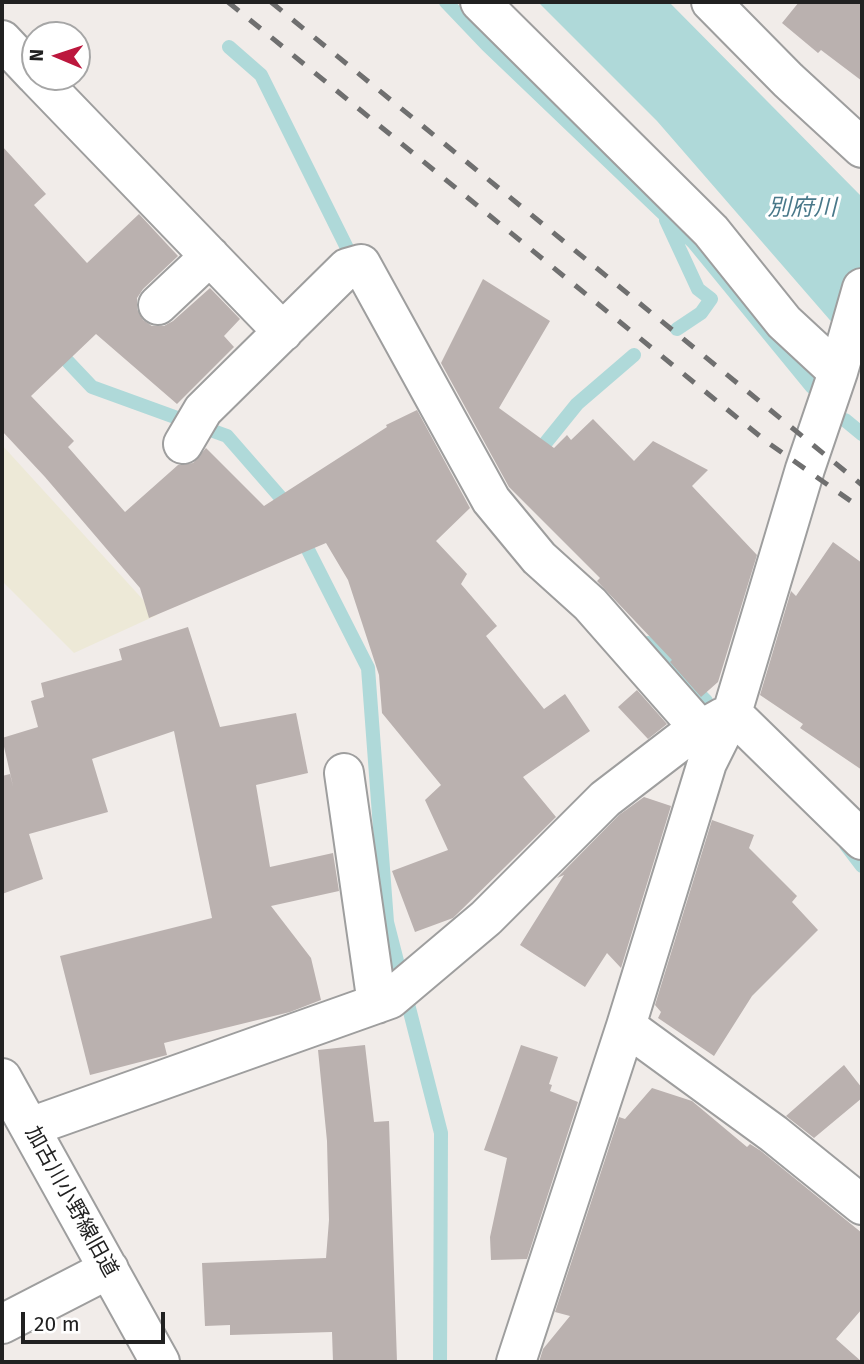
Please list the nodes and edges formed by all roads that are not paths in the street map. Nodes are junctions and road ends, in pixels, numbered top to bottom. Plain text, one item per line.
1 (480, 2) edge
2 (711, 2) edge
3 (2, 40) edge
4 (21, 60) edge
5 (50, 91) edge
6 (862, 148) edge
7 (210, 257) junction
8 (862, 288) edge
9 (158, 305) dead end
10 (283, 332) junction
11 (838, 372) junction
12 (183, 444) dead end
13 (717, 730) junction
14 (344, 773) dead end
15 (862, 840) edge
16 (395, 994) junction
17 (626, 1026) junction
18 (2, 1078) edge
19 (30, 1128) junction
20 (862, 1205) edge
21 (108, 1269) junction
22 (2, 1324) edge
23 (160, 1362) edge
24 (516, 1362) edge

1 - 11 street
2 - 6 street
3 - 4 street
5 - 7 street
7 - 9 street
7 - 10 street
8 - 11 street
10 - 12 street
10 - 13 street
11 - 13 street
13 - 15 street
13 - 16 street
13 - 17 street
14 - 16 street
16 - 19 street
17 - 20 street
17 - 24 street
18 - 19 street, 加古川小野線旧道
19 - 21 street, 加古川小野線旧道
21 - 22 street
21 - 23 street, 加古川小野線旧道

